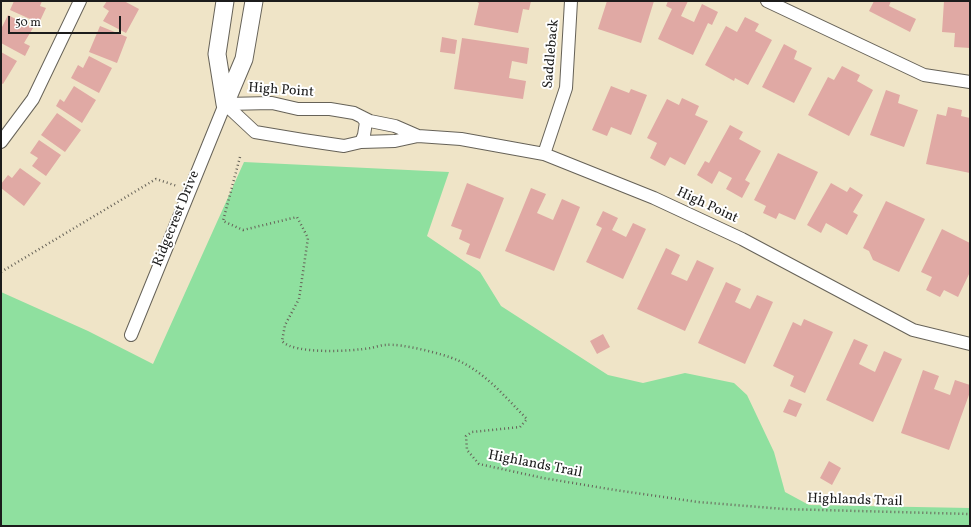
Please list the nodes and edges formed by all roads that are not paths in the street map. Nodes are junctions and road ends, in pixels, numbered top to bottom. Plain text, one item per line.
1 (80, 1) edge
2 (224, 1) edge
3 (254, 1) edge
4 (571, 1) edge
5 (767, 1) edge
6 (970, 82) edge
7 (225, 104) junction
8 (362, 117) junction
9 (418, 136) junction
10 (1, 142) edge
11 (361, 142) junction
12 (544, 154) junction
13 (131, 335) dead end
14 (970, 344) edge

1 - 10 street
2 - 7 street
3 - 7 street, Ridgecrest Drive
4 - 12 street, Saddleback
5 - 6 street
7 - 8 street, High Point
7 - 11 street, High Point
7 - 13 street, Ridgecrest Drive
8 - 9 street, High Point
8 - 11 street
9 - 11 street, High Point
9 - 12 street, High Point
12 - 14 street, High Point

